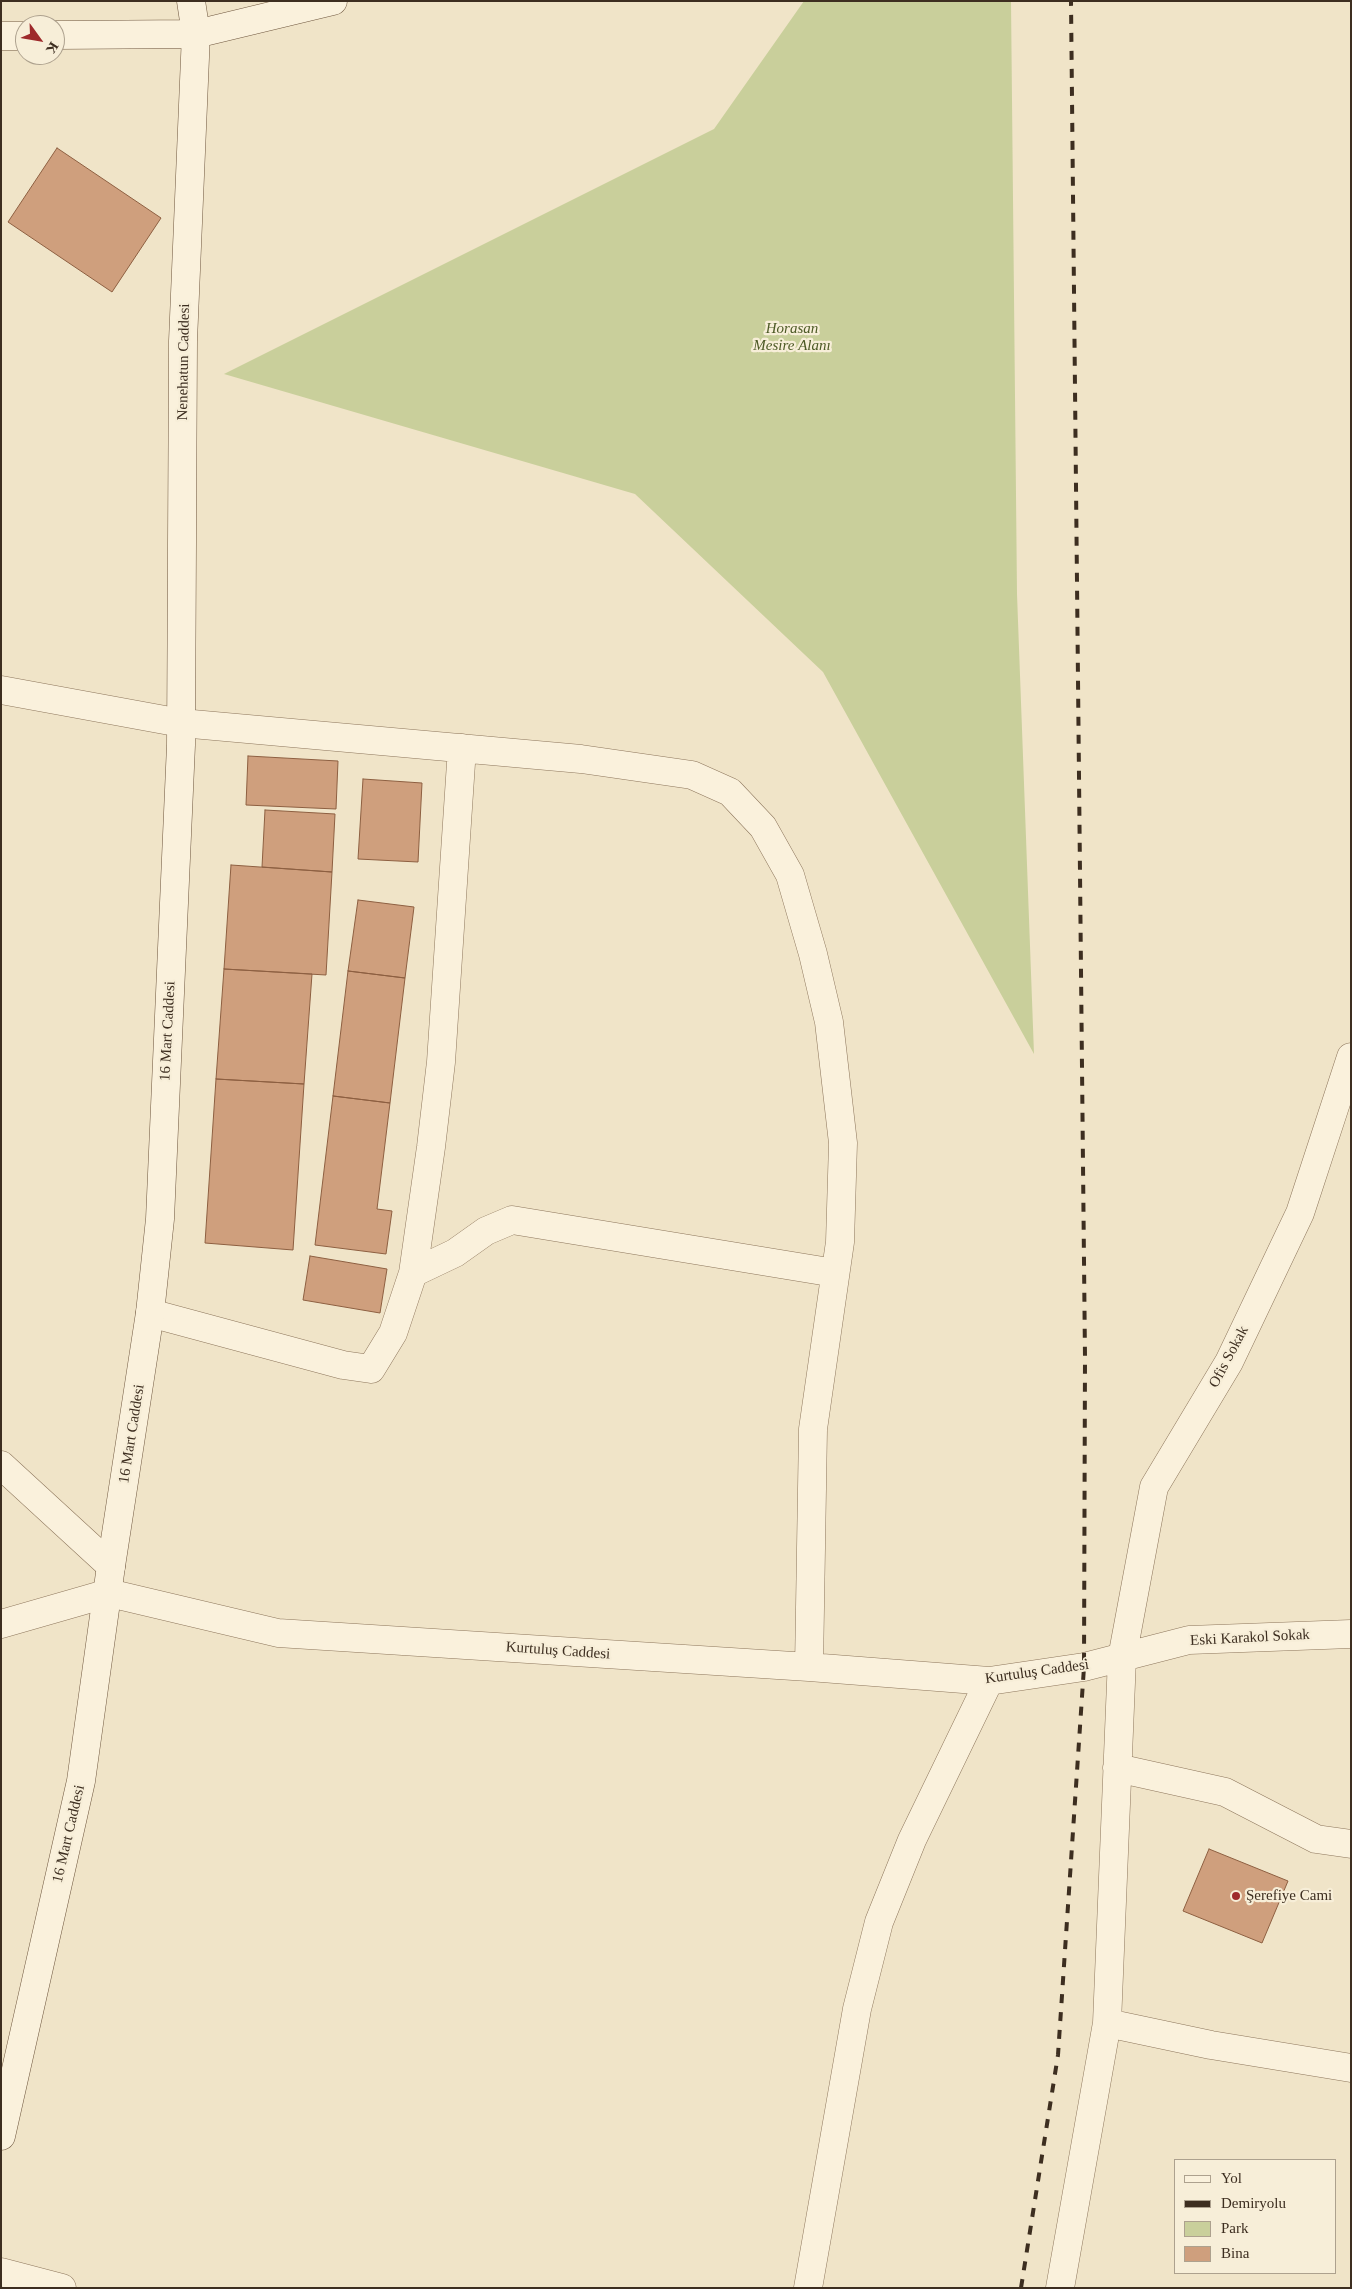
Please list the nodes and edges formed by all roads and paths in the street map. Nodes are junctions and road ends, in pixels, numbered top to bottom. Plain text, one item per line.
1 (191, 1) edge
2 (333, 1) edge
3 (196, 34) junction
4 (1, 36) edge
5 (15, 36) edge
6 (65, 36) edge
7 (1, 690) edge
8 (181, 723) junction
9 (462, 748) junction
10 (1351, 1057) edge
11 (413, 1273) junction
12 (835, 1273) junction
13 (150, 1313) junction
14 (1, 1465) edge
15 (111, 1566) junction
16 (108, 1593) junction
17 (1, 1624) edge
18 (1351, 1634) edge
19 (1122, 1658) junction
20 (809, 1667) junction
21 (990, 1682) junction
22 (1117, 1768) junction
23 (1351, 1844) edge
24 (1107, 2023) junction
25 (1351, 2068) edge
26 (1, 2136) edge
27 (1, 2272) edge
28 (62, 2288) edge
29 (808, 2288) edge
30 (1060, 2288) edge

1 - 3 street, Nenehatun Caddesi
2 - 3 street
3 - 6 street
3 - 8 street, Nenehatun Caddesi
4 - 5 street
7 - 8 street
8 - 9 street
8 - 13 street, 16 Mart Caddesi
9 - 11 street
9 - 12 street
10 - 19 street, Ofis Sokak
11 - 12 street
11 - 13 street
12 - 20 street
13 - 15 street, 16 Mart Caddesi
14 - 15 street
15 - 16 street, 16 Mart Caddesi
16 - 17 street, Kurtuluş Caddesi
16 - 20 street, Kurtuluş Caddesi
16 - 26 street, 16 Mart Caddesi
18 - 19 street, Eski Karakol Sokak
19 - 21 street, Kurtuluş Caddesi
19 - 22 street, Ofis Sokak
20 - 21 street, Kurtuluş Caddesi
21 - 29 street
22 - 23 street
22 - 24 street, Ofis Sokak
24 - 25 street
24 - 30 street, Ofis Sokak
27 - 28 street

